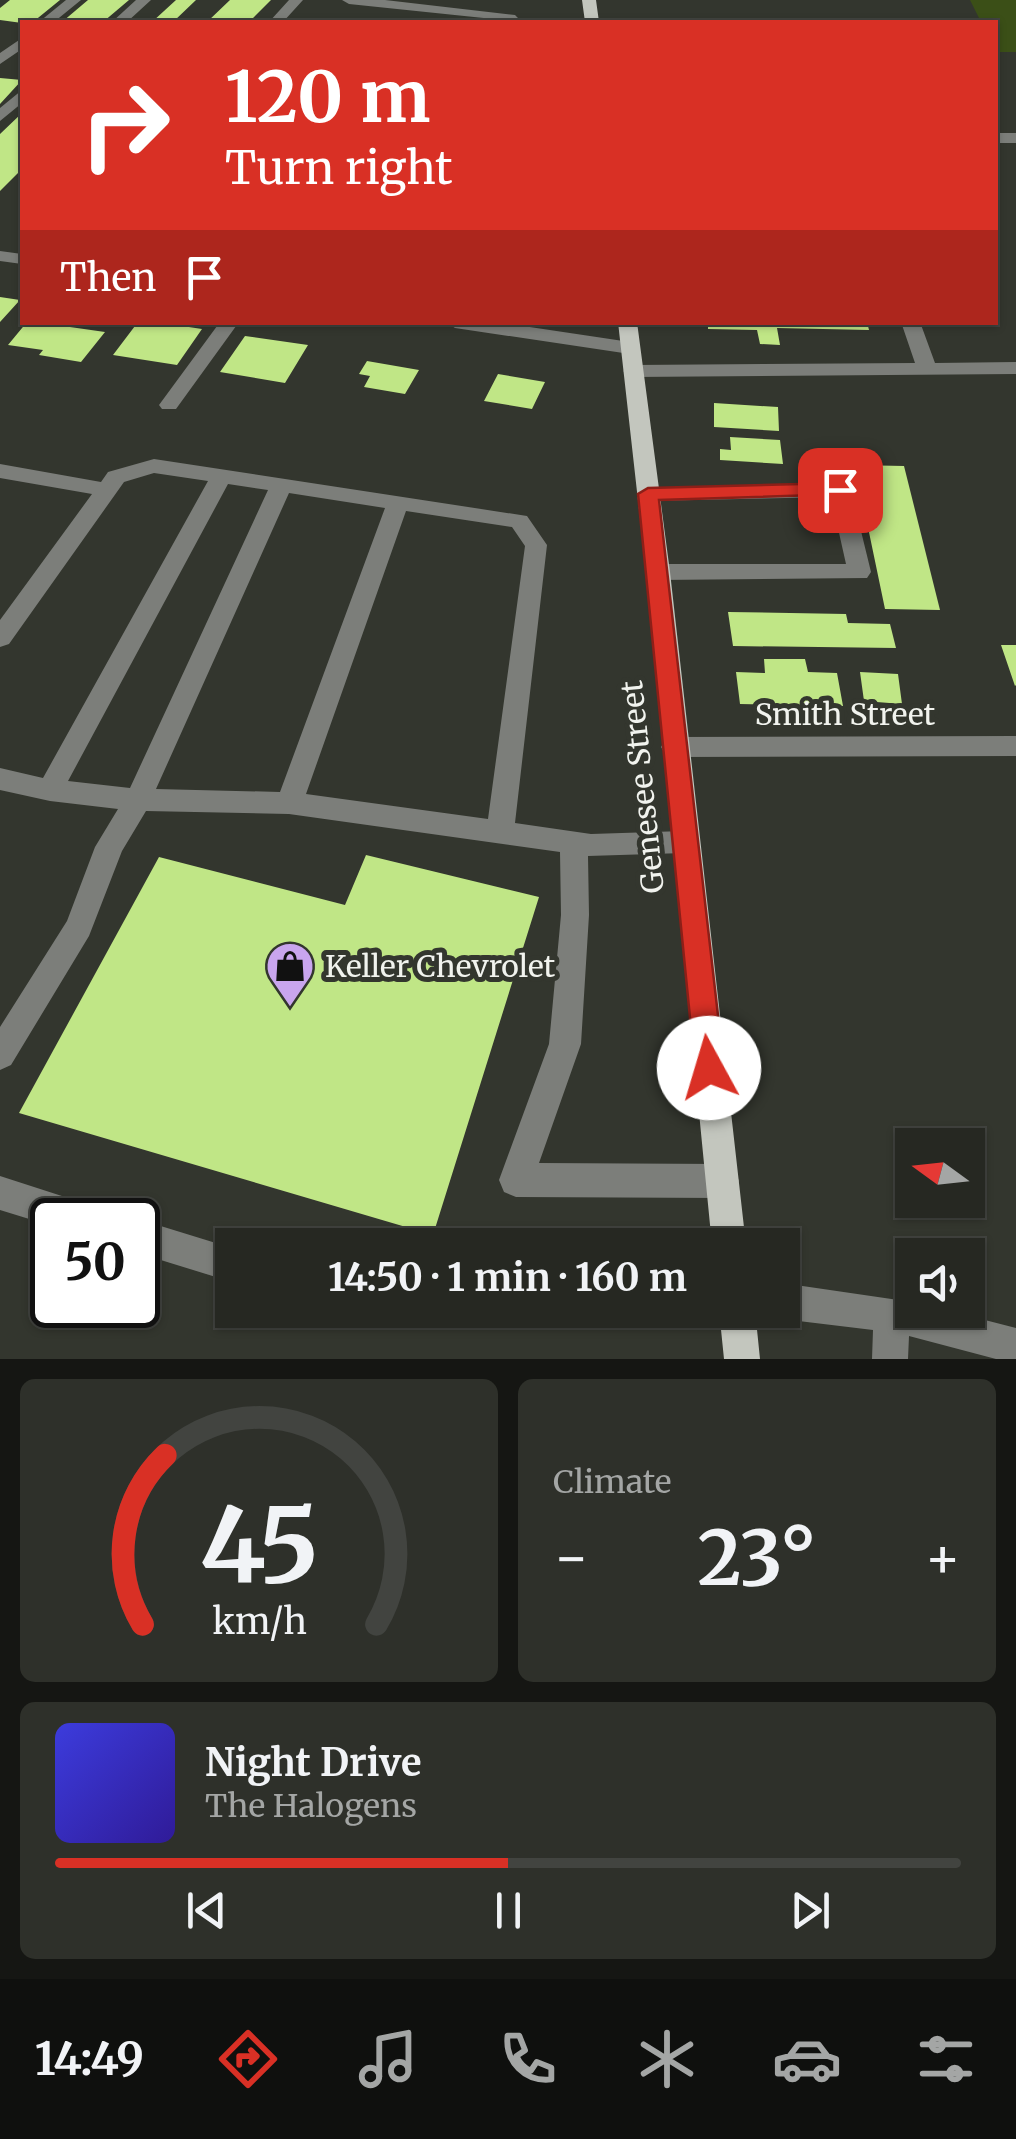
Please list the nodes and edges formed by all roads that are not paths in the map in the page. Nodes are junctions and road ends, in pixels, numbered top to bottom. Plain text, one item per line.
1 (74, 0) edge
2 (144, 0) edge
3 (296, 0) edge
4 (349, 0) edge
5 (469, 18) edge
6 (49, 20) edge
7 (121, 20) edge
8 (278, 20) edge
9 (500, 20) edge
10 (20, 97) edge
11 (0, 116) edge
12 (228, 325) edge
13 (469, 325) edge
14 (627, 325) edge
15 (911, 325) edge
16 (631, 359) junction
17 (927, 368) junction
18 (1016, 368) edge
19 (169, 405) dead end
20 (0, 471) edge
21 (221, 478) junction
22 (281, 486) junction
23 (107, 490) junction
24 (648, 494) junction
25 (398, 502) junction
26 (658, 572) junction
27 (4, 625) edge
28 (1016, 746) edge
29 (674, 747) junction
30 (0, 779) edge
31 (50, 790) junction
32 (138, 800) junction
33 (289, 803) junction
34 (500, 832) junction
35 (684, 842) junction
36 (574, 843) junction
37 (0, 1056) edge
38 (722, 1181) junction
39 (0, 1193) edge
40 (30, 1202) edge
41 (727, 1228) edge
42 (160, 1243) edge
43 (215, 1260) edge
44 (800, 1303) edge
45 (892, 1314) junction
46 (739, 1328) edge
47 (1016, 1346) edge
48 (742, 1359) edge
49 (890, 1359) edge

1 - 6 street
2 - 7 street
3 - 8 street
4 - 5 street
5 - 9 street
10 - 11 street
12 - 19 street
13 - 16 street
14 - 16 main road, Genesee Street
15 - 17 street
16 - 17 street
16 - 24 main road, Genesee Street
17 - 18 street
20 - 23 street
21 - 22 street
21 - 23 street
21 - 31 street
22 - 25 street
22 - 32 street
23 - 27 street
24 - 26 main road, Genesee Street
24 - 26 street
25 - 33 street
25 - 34 street
26 - 29 main road, Genesee Street
28 - 29 street, Smith Street
29 - 35 main road, Genesee Street
30 - 31 street
31 - 32 street
32 - 33 street
32 - 37 street
33 - 34 street
34 - 36 street
35 - 36 street
35 - 38 main road, Genesee Street
36 - 38 street
38 - 41 main road, Genesee Street
39 - 40 street
42 - 43 street
44 - 45 street
45 - 47 street
45 - 49 street
46 - 48 main road

